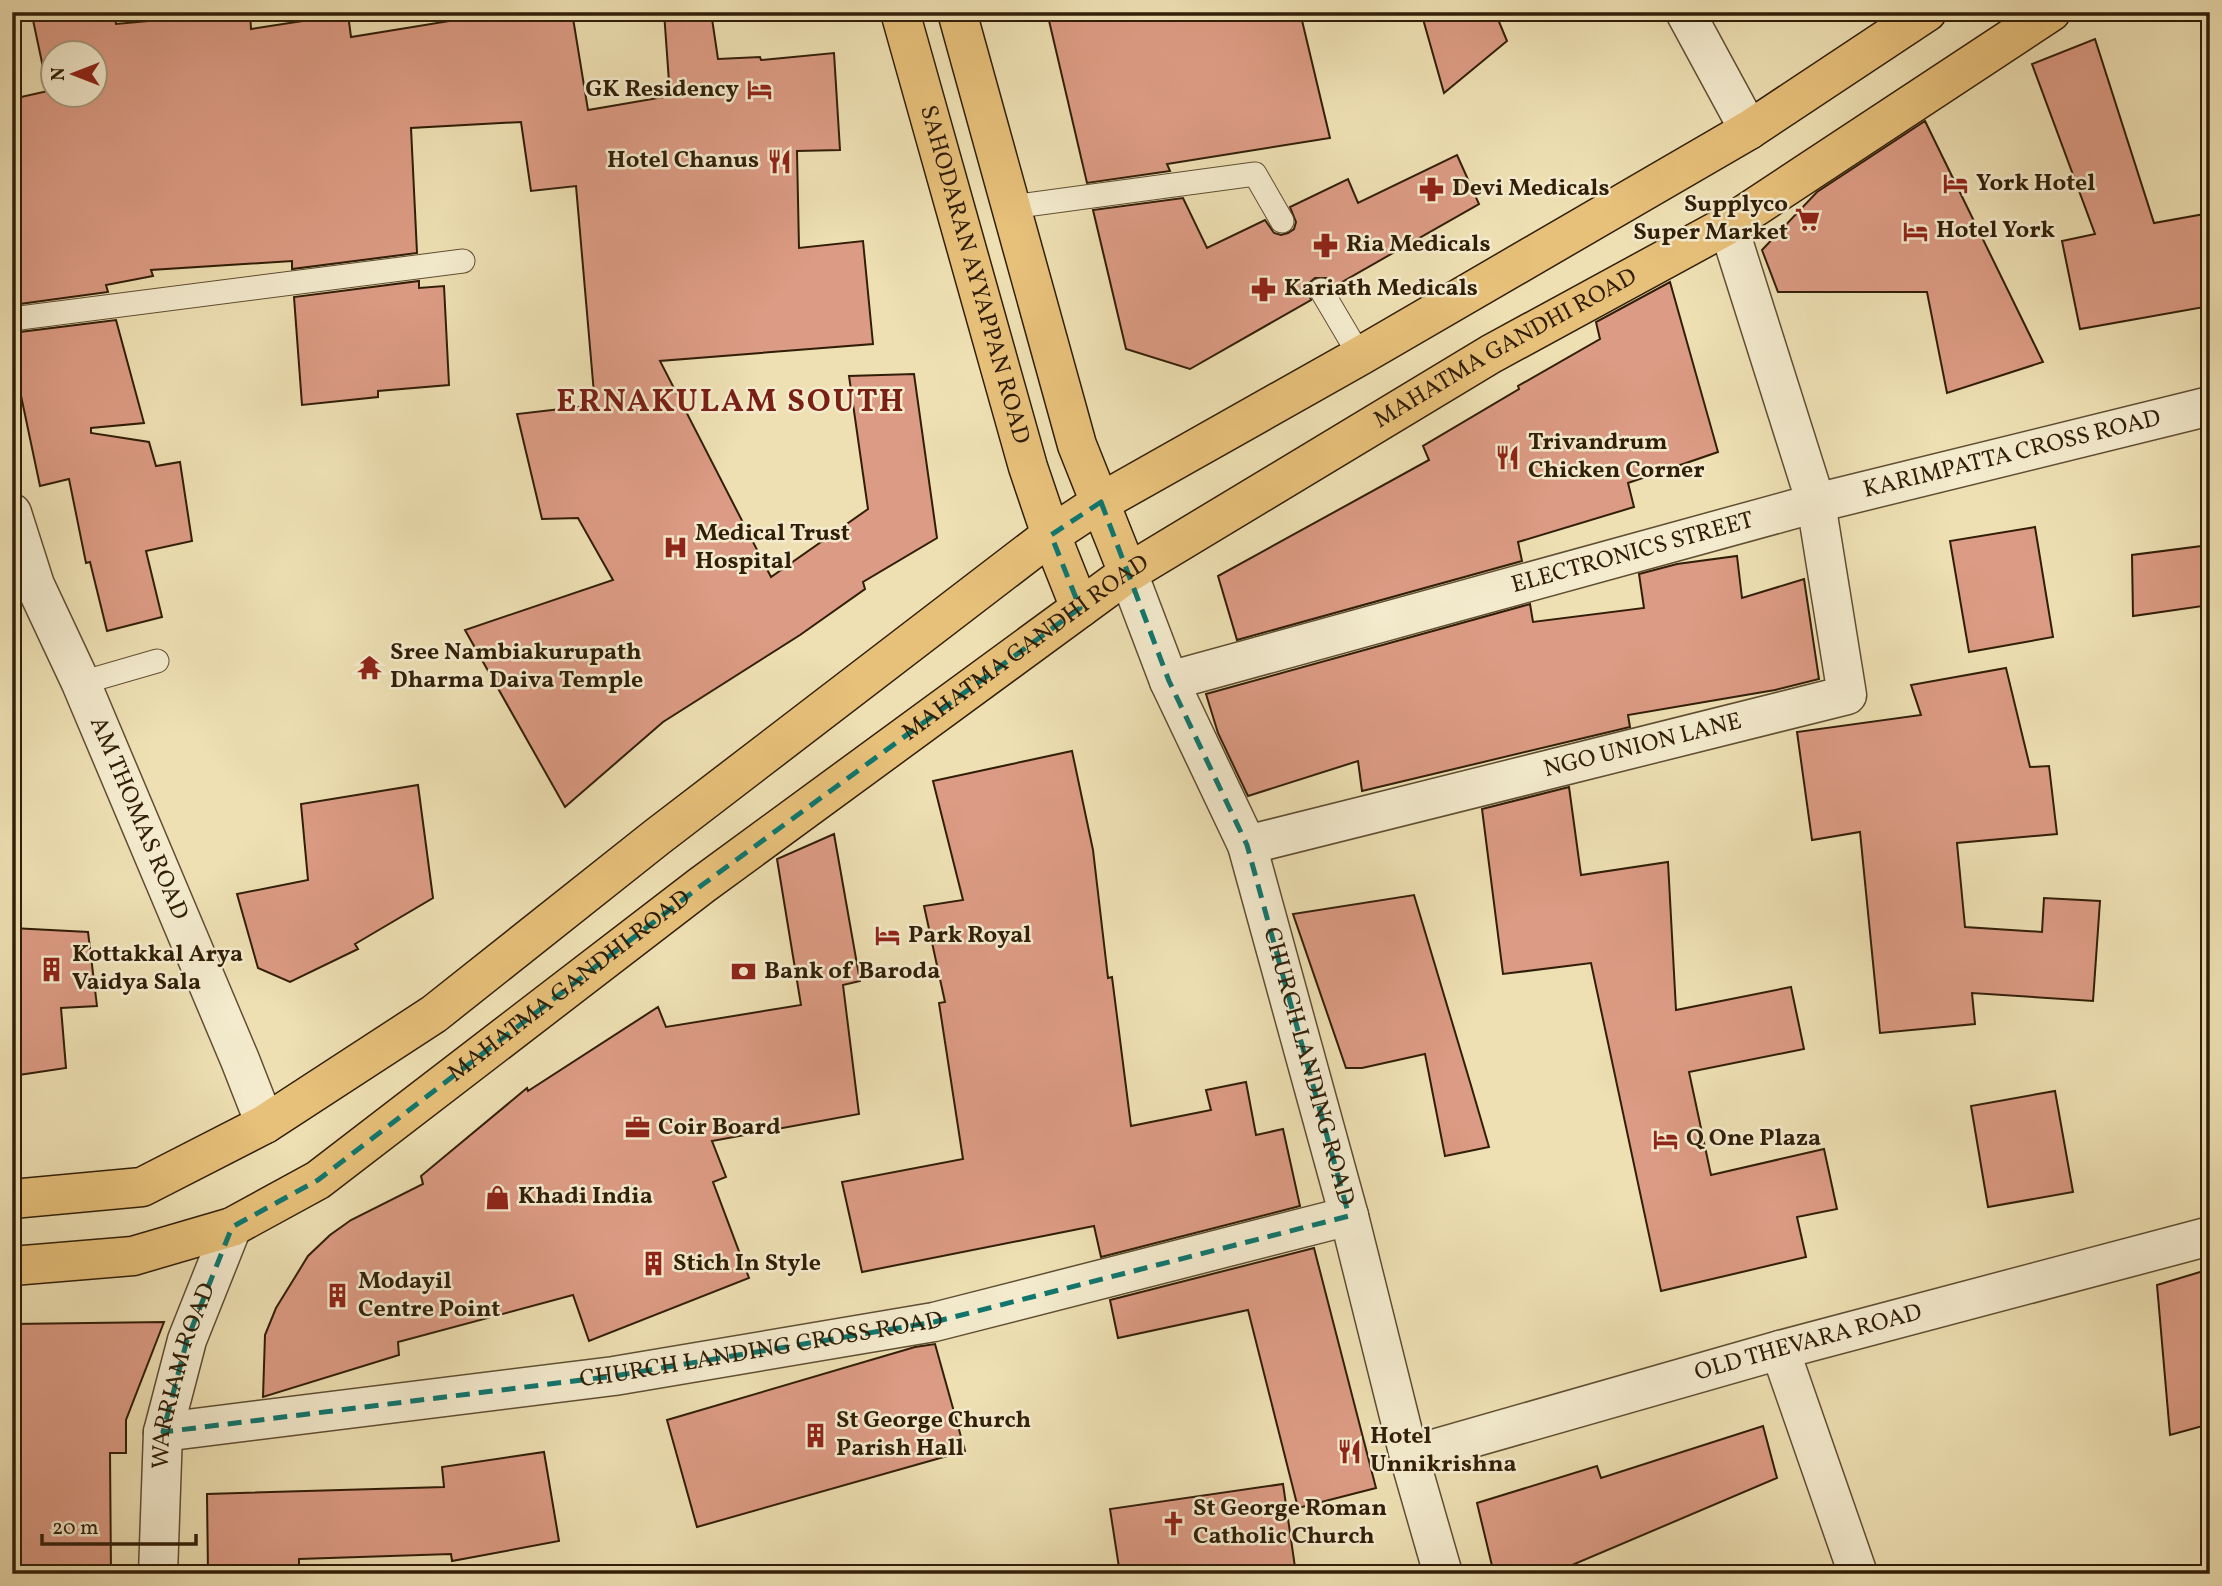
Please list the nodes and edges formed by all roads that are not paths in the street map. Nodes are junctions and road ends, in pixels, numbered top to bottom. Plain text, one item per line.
1 (900, 12) edge
2 (957, 12) edge
3 (1685, 12) edge
4 (1927, 12) edge
5 (2051, 12) edge
6 (1749, 130) junction
7 (1012, 207) junction
8 (1282, 221) dead end
9 (1728, 225) junction
10 (463, 261) dead end
11 (1321, 290) dead end
12 (12, 319) edge
13 (1360, 356) junction
14 (2210, 406) edge
15 (1101, 502) junction
16 (1816, 503) junction
17 (12, 513) edge
18 (1051, 535) junction
19 (1128, 573) junction
20 (24, 589) edge
21 (1080, 608) junction
22 (157, 661) dead end
23 (1169, 681) junction
24 (81, 683) junction
25 (1247, 845) junction
26 (265, 1124) junction
27 (12, 1199) edge
28 (1349, 1216) junction
29 (232, 1227) junction
30 (2210, 1236) edge
31 (12, 1266) edge
32 (1780, 1350) junction
33 (163, 1432) junction
34 (1409, 1456) junction
35 (158, 1574) edge
36 (1443, 1574) edge
37 (1858, 1574) edge

1 - 18 main road, SAHODARAN AYYAPPAN ROAD
2 - 7 main road
3 - 6 street
4 - 6 main road
5 - 9 main road, MAHATMA GANDHI ROAD
6 - 13 main road
7 - 8 lane
7 - 15 main road
9 - 16 street
9 - 19 main road, MAHATMA GANDHI ROAD
10 - 12 lane
11 - 13 lane
13 - 15 main road
14 - 16 street, KARIMPATTA CROSS ROAD
15 - 18 main road
15 - 19 main road
16 - 23 street, ELECTRONICS STREET
16 - 25 street, NGO UNION LANE
17 - 20 street, AM THOMAS ROAD
18 - 21 main road, SAHODARAN AYYAPPAN ROAD
18 - 26 main road
19 - 21 main road, MAHATMA GANDHI ROAD
19 - 23 street, CHURCH LANDING ROAD
20 - 24 street, AM THOMAS ROAD
21 - 29 main road, MAHATMA GANDHI ROAD
22 - 24 lane
23 - 25 street, CHURCH LANDING ROAD
24 - 26 street, AM THOMAS ROAD
25 - 28 street, CHURCH LANDING ROAD
26 - 27 main road
28 - 33 street, CHURCH LANDING CROSS ROAD
28 - 34 street, CHURCH LANDING ROAD
29 - 31 main road, MAHATMA GANDHI ROAD
29 - 33 street, WARRIAM ROAD
30 - 32 street, OLD THEVARA ROAD
32 - 34 street, OLD THEVARA ROAD
32 - 37 street
33 - 35 street, WARRIAM ROAD
34 - 36 street, CHURCH LANDING ROAD

